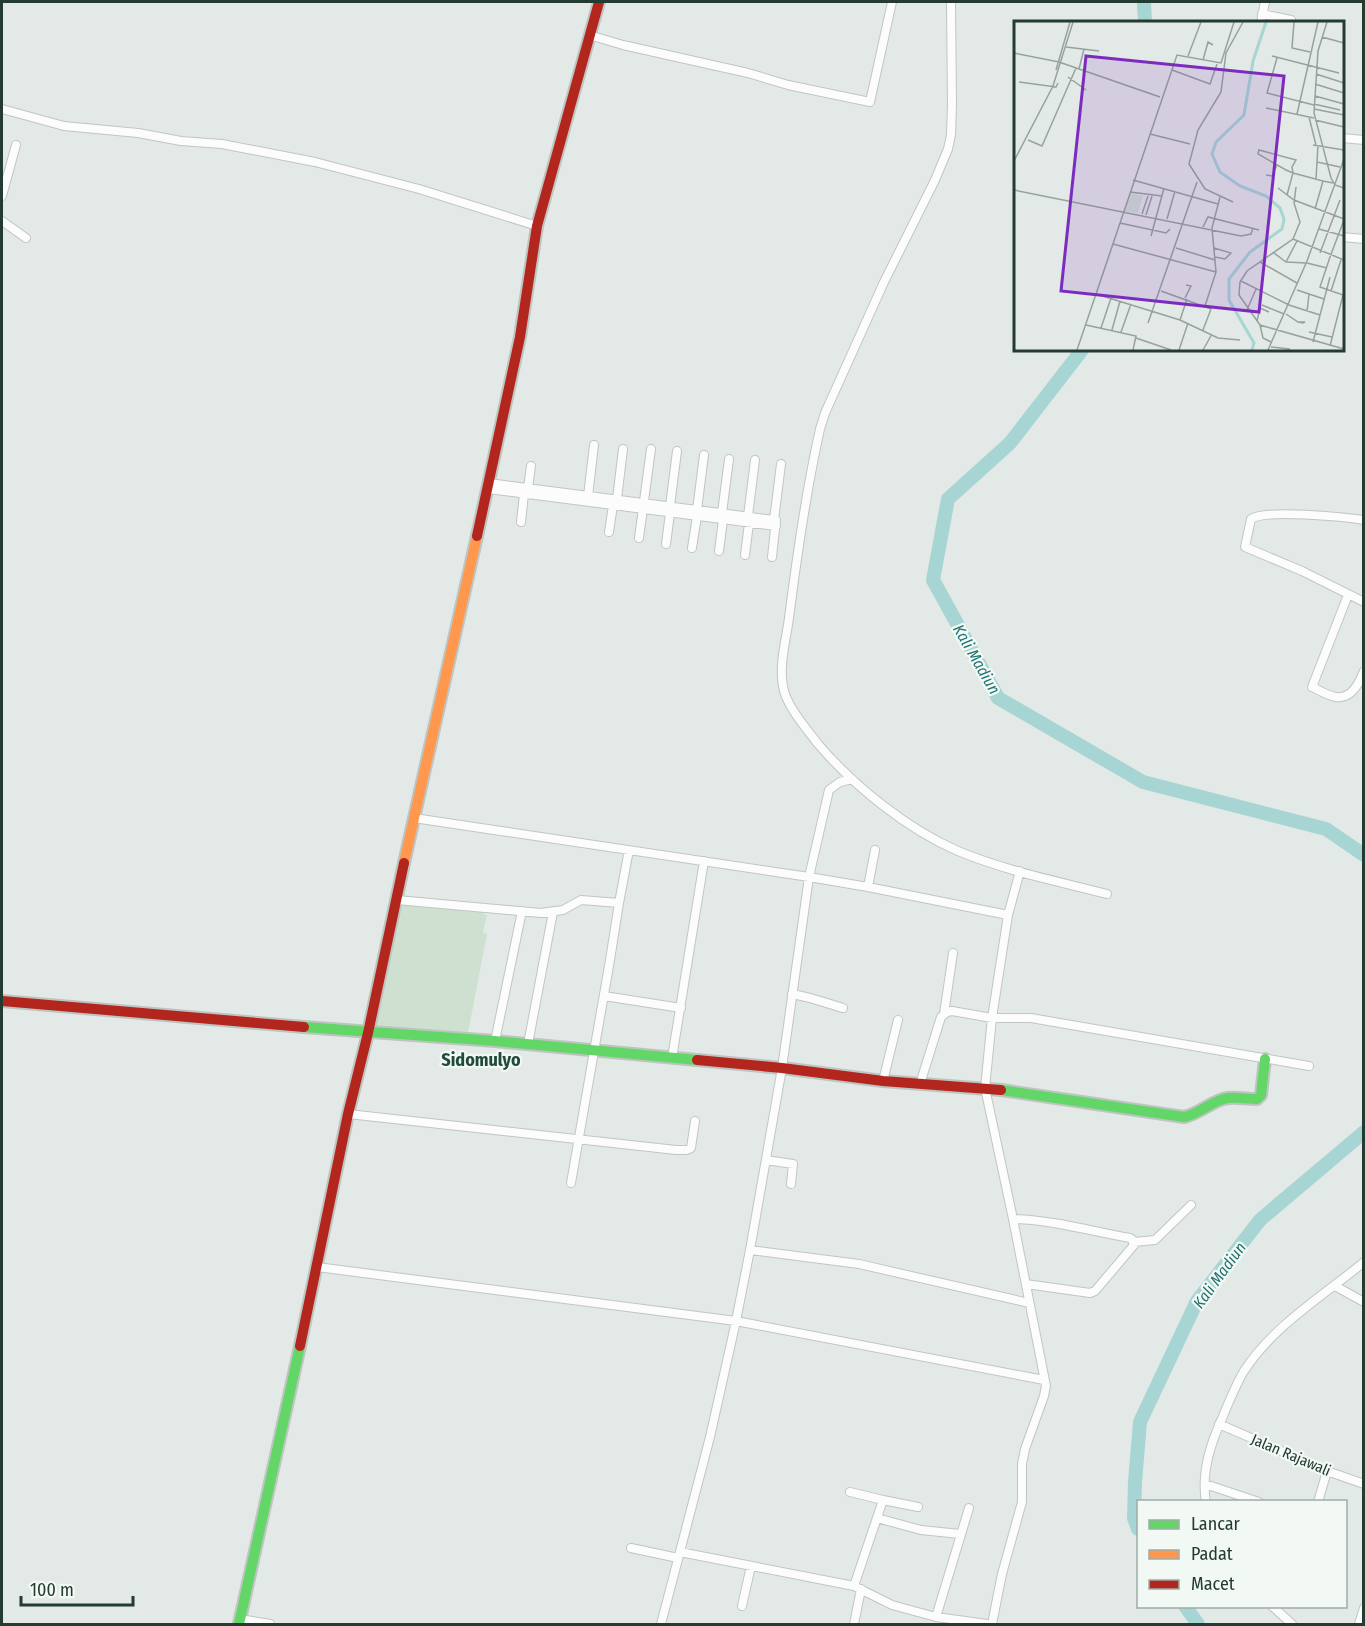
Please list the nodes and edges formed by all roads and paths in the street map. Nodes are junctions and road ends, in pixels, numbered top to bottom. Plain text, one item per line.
1 (599, 2) edge
2 (892, 2) edge
3 (951, 2) edge
4 (1265, 2) edge
5 (1262, 18) edge
6 (1291, 20) dead end
7 (589, 35) junction
8 (2, 109) edge
9 (1344, 138) edge
10 (1364, 140) edge
11 (16, 145) dead end
12 (2, 196) edge
13 (2, 221) edge
14 (537, 226) junction
15 (1344, 237) edge
16 (26, 238) dead end
17 (1364, 239) edge
18 (594, 445) dead end
19 (623, 448) dead end
20 (651, 449) dead end
21 (677, 451) dead end
22 (704, 454) dead end
23 (729, 459) dead end
24 (755, 460) dead end
25 (781, 464) dead end
26 (531, 466) dead end
27 (488, 486) junction
28 (526, 491) junction
29 (588, 496) junction
30 (615, 502) junction
31 (639, 506) junction
32 (670, 510) junction
33 (697, 513) junction
34 (722, 516) junction
35 (749, 520) junction
36 (1364, 520) edge
37 (521, 522) dead end
38 (775, 523) junction
39 (609, 532) dead end
40 (639, 538) dead end
41 (666, 544) dead end
42 (692, 548) dead end
43 (719, 551) dead end
44 (745, 555) dead end
45 (772, 556) dead end
46 (1348, 595) junction
47 (1364, 602) edge
48 (1364, 671) edge
49 (852, 779) junction
50 (414, 818) junction
51 (629, 850) junction
52 (875, 850) dead end
53 (704, 861) junction
54 (1020, 871) junction
55 (809, 877) junction
56 (868, 887) junction
57 (1107, 894) dead end
58 (397, 900) junction
59 (618, 903) junction
60 (522, 911) junction
61 (553, 912) junction
62 (1008, 915) junction
63 (953, 953) dead end
64 (792, 994) junction
65 (604, 996) junction
66 (2, 1001) edge
67 (681, 1008) junction
68 (843, 1008) dead end
69 (944, 1014) junction
70 (992, 1018) junction
71 (898, 1020) dead end
72 (368, 1033) junction
73 (495, 1041) junction
74 (528, 1044) junction
75 (595, 1050) junction
76 (672, 1058) junction
77 (1265, 1059) junction
78 (1309, 1066) dead end
79 (782, 1068) junction
80 (883, 1081) junction
81 (920, 1084) junction
82 (985, 1088) junction
83 (348, 1114) junction
84 (695, 1121) dead end
85 (579, 1140) junction
86 (766, 1160) junction
87 (571, 1183) dead end
88 (791, 1184) dead end
89 (1191, 1204) dead end
90 (1013, 1219) junction
91 (1134, 1242) junction
92 (750, 1250) junction
93 (1364, 1262) edge
94 (317, 1267) junction
95 (1026, 1284) junction
96 (1335, 1286) junction
97 (1364, 1302) edge
98 (1029, 1303) junction
99 (736, 1321) junction
100 (1044, 1380) junction
101 (1219, 1424) junction
102 (1328, 1471) junction
103 (1205, 1484) junction
104 (1364, 1484) edge
105 (850, 1492) dead end
106 (883, 1500) junction
107 (1206, 1500) edge
108 (1253, 1500) edge
109 (1319, 1500) edge
110 (918, 1507) dead end
111 (969, 1508) dead end
112 (877, 1518) junction
113 (960, 1534) junction
114 (631, 1548) dead end
115 (679, 1555) junction
116 (751, 1566) junction
117 (857, 1587) junction
118 (742, 1606) dead end
119 (1274, 1608) edge
120 (1286, 1608) edge
121 (1364, 1608) edge
122 (936, 1617) junction
123 (1284, 1617) junction
124 (240, 1622) edge
125 (270, 1624) edge
126 (661, 1624) edge
127 (854, 1624) edge
128 (987, 1624) edge
129 (992, 1624) edge
130 (1292, 1624) edge
131 (1359, 1624) edge

1 - 7 main road
2 - 7 street
3 - 49 street
4 - 5 street
5 - 6 street
7 - 14 main road
8 - 14 street
9 - 10 street
11 - 12 street
13 - 16 street
14 - 27 main road
15 - 17 street
18 - 29 street
19 - 30 street
20 - 31 street
21 - 32 street
22 - 33 street
23 - 34 street
24 - 35 street
25 - 38 street
26 - 28 street
27 - 28 street
27 - 50 main road
28 - 29 street
28 - 30 street
28 - 37 street
29 - 30 street
30 - 31 street
30 - 39 street
31 - 32 street
31 - 40 street
32 - 33 street
32 - 41 street
33 - 34 street
33 - 42 street
34 - 35 street
34 - 43 street
35 - 38 street
35 - 44 street
36 - 46 street
38 - 45 street
46 - 47 street
46 - 48 street
49 - 54 street
49 - 55 street
50 - 51 street
50 - 58 main road
51 - 53 street
51 - 59 street
52 - 56 street
53 - 55 street
53 - 67 street
54 - 57 street
54 - 62 street
55 - 56 street
55 - 64 street
56 - 62 street
58 - 60 street
58 - 72 main road
59 - 61 street
59 - 65 street
60 - 61 street
60 - 73 street
61 - 74 street
62 - 70 street
63 - 69 street
64 - 68 street
64 - 79 street
65 - 67 street
65 - 75 street
66 - 72 main road
67 - 76 street
69 - 70 street
69 - 81 street
70 - 77 street
70 - 82 street
71 - 80 street
72 - 73 main road
72 - 83 main road
73 - 74 main road
74 - 75 main road
75 - 76 main road
75 - 85 street
76 - 79 main road
77 - 78 street
77 - 82 main road
79 - 80 main road
79 - 86 street
80 - 81 main road
81 - 82 main road
82 - 90 street
83 - 85 street
83 - 94 main road
84 - 85 street
85 - 87 street
86 - 88 street
86 - 92 street
89 - 91 street
90 - 91 street
90 - 95 street
91 - 95 street
92 - 98 street
92 - 99 street
93 - 96 street
94 - 99 street
94 - 124 main road
95 - 98 street
96 - 97 street
96 - 101 street
98 - 100 street
99 - 100 street
99 - 115 street
100 - 129 street
101 - 102 street, Jalan Rajawali
101 - 103 street
102 - 104 street, Jalan Rajawali
102 - 109 street
103 - 107 street
103 - 108 street
105 - 106 street
106 - 110 street
106 - 112 street
111 - 113 street
112 - 113 street
112 - 117 street
113 - 122 street
114 - 115 street
115 - 116 street
115 - 126 street
116 - 117 street
116 - 118 street
117 - 122 street
117 - 127 street
119 - 123 street
120 - 123 street
121 - 131 street
122 - 128 street
123 - 130 street
124 - 125 street

